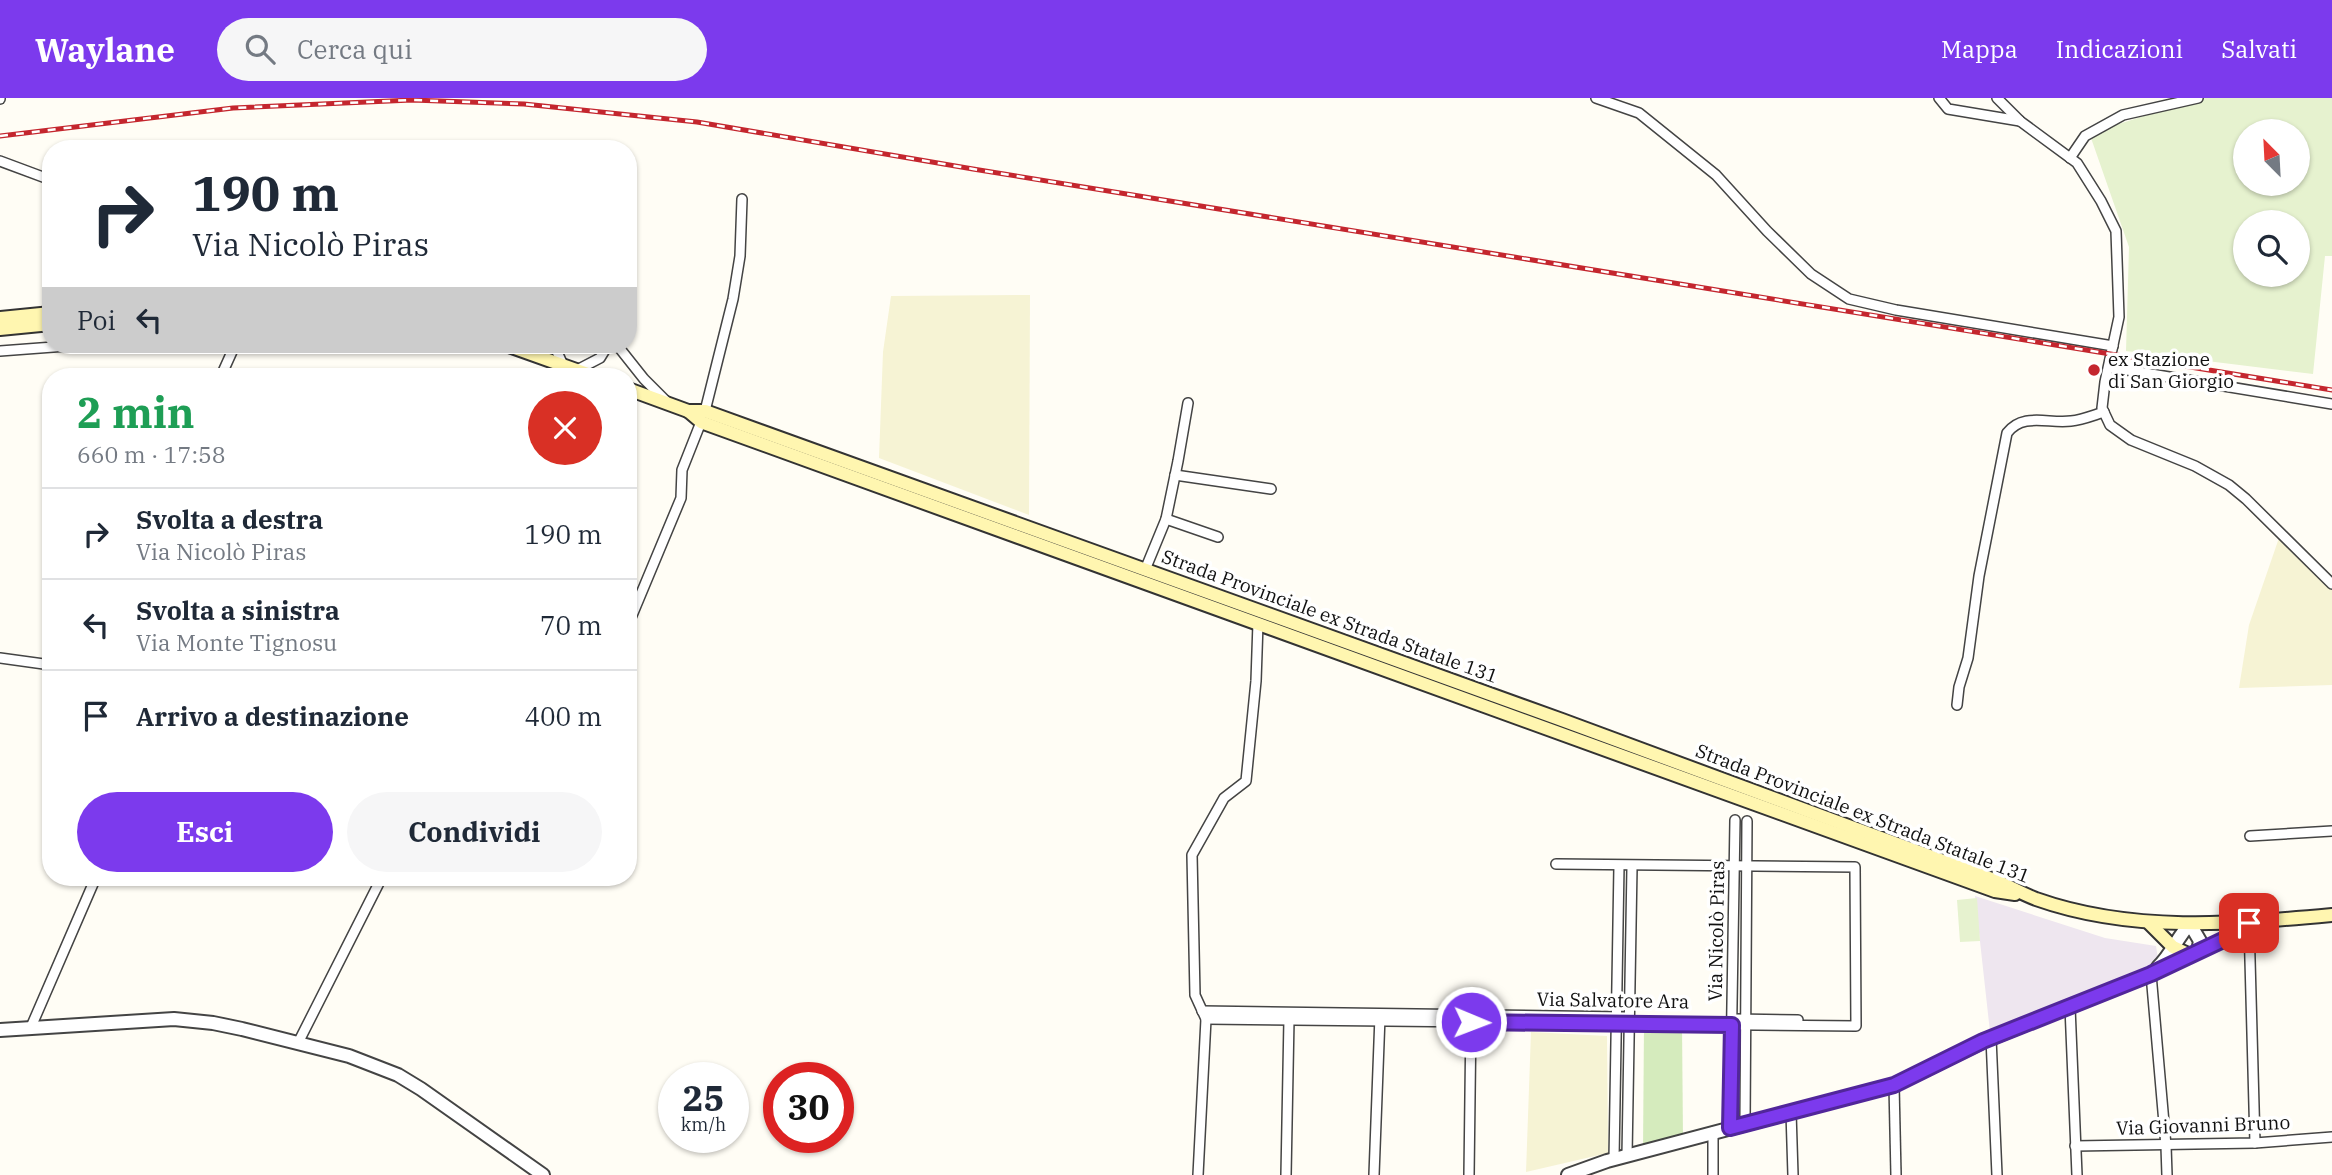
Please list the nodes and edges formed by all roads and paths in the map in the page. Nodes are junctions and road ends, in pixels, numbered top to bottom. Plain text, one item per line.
1 (1596, 98) edge
2 (1939, 98) edge
3 (1997, 98) edge
4 (2198, 98) edge
5 (2020, 121) junction
6 (2070, 158) junction
7 (0, 161) edge
8 (42, 177) edge
9 (742, 199) dead end
10 (42, 314) edge
11 (0, 318) edge
12 (42, 325) edge
13 (0, 329) edge
14 (2113, 346) junction
15 (42, 348) edge
16 (0, 351) edge
17 (532, 354) edge
18 (558, 354) edge
19 (602, 354) edge
20 (624, 354) edge
21 (563, 365) junction
22 (2109, 367) junction
23 (571, 368) edge
24 (581, 368) edge
25 (635, 368) edge
26 (637, 370) edge
27 (637, 392) edge
28 (1188, 403) dead end
29 (670, 404) junction
30 (2332, 404) edge
31 (2104, 412) junction
32 (703, 416) junction
33 (1175, 475) junction
34 (1271, 489) dead end
35 (1166, 519) junction
36 (1218, 537) dead end
37 (1145, 570) junction
38 (2332, 584) edge
39 (637, 603) edge
40 (1258, 623) junction
41 (0, 658) edge
42 (42, 665) edge
43 (1957, 705) dead end
44 (1735, 820) dead end
45 (1747, 821) dead end
46 (2332, 831) edge
47 (2250, 836) dead end
48 (1556, 864) dead end
49 (1619, 866) junction
50 (1735, 866) junction
51 (1632, 867) junction
52 (1748, 867) junction
53 (92, 886) edge
54 (377, 886) edge
55 (2032, 898) junction
56 (2332, 915) edge
57 (2148, 923) junction
58 (2249, 923) junction
59 (2190, 924) junction
60 (2173, 947) junction
61 (2194, 953) junction
62 (2151, 974) junction
63 (2070, 1007) junction
64 (1204, 1015) junction
65 (1380, 1017) junction
66 (1471, 1018) junction
67 (1289, 1019) junction
68 (1616, 1020) junction
69 (1629, 1021) junction
70 (1732, 1022) junction
71 (1746, 1023) junction
72 (31, 1027) junction
73 (0, 1030) edge
74 (1991, 1038) junction
75 (298, 1043) junction
76 (1894, 1085) junction
77 (1791, 1112) junction
78 (1745, 1123) junction
79 (1730, 1128) junction
80 (1713, 1132) junction
81 (2332, 1137) edge
82 (2255, 1143) junction
83 (2076, 1146) junction
84 (2166, 1146) junction
85 (1627, 1156) junction
86 (1610, 1160) junction
87 (543, 1175) edge
88 (1198, 1175) edge
89 (1286, 1175) edge
90 (1374, 1175) edge
91 (1469, 1175) edge
92 (1568, 1175) edge
93 (1607, 1175) edge
94 (1713, 1175) edge
95 (1793, 1175) edge
96 (1896, 1175) edge
97 (1997, 1175) edge
98 (2077, 1175) edge
99 (2167, 1175) edge

1 - 14 street
2 - 5 street
3 - 5 street
4 - 6 street
5 - 6 street
6 - 14 street
7 - 8 street
9 - 32 street
10 - 11 main road
12 - 13 main road
14 - 22 street
15 - 16 street
17 - 21 main road
18 - 21 street
19 - 24 street
20 - 25 street
21 - 23 main road
22 - 30 street
22 - 31 street
26 - 29 street
27 - 29 main road, Strada Provinciale ex Strada Statale 131
28 - 33 street
29 - 32 main road, Strada Provinciale ex Strada Statale 131
31 - 38 street
31 - 43 street
32 - 37 main road, Strada Provinciale ex Strada Statale 131
32 - 39 street
32 - 40 main road, Strada Provinciale ex Strada Statale 131
33 - 34 street
33 - 35 street
35 - 36 street
35 - 37 street
37 - 55 main road, Strada Provinciale ex Strada Statale 131
40 - 55 main road, Strada Provinciale ex Strada Statale 131
40 - 64 street
41 - 42 street
44 - 50 street, Via Nicolò Piras
45 - 52 street, Via Nicolò Piras
46 - 47 street
48 - 49 street
49 - 51 street
49 - 68 street
50 - 51 street
50 - 52 street
50 - 70 street, Via Nicolò Piras
51 - 69 street
52 - 71 street, Via Nicolò Piras
52 - 71 street, Via Salvatore Ara
53 - 72 street
54 - 75 street
55 - 57 main road
56 - 58 main road
57 - 59 main road
57 - 60 main road
58 - 59 main road
58 - 61 street
58 - 82 street
59 - 60 street
59 - 61 street
60 - 61 main road
60 - 62 street
61 - 62 street
62 - 63 street
62 - 84 street
63 - 74 street
63 - 83 street
64 - 65 street, Via Salvatore Ara
64 - 67 street, Via Salvatore Ara
64 - 88 street
65 - 66 street, Via Salvatore Ara
65 - 67 street, Via Salvatore Ara
65 - 90 street
66 - 68 street, Via Salvatore Ara
66 - 91 street
67 - 89 street
68 - 69 street, Via Salvatore Ara
68 - 86 street
69 - 70 street, Via Salvatore Ara
69 - 85 street
70 - 71 street, Via Salvatore Ara
70 - 79 street, Via Nicolò Piras
71 - 78 street, Via Nicolò Piras
72 - 73 street
72 - 75 street
74 - 76 street
74 - 97 street
75 - 87 street
76 - 77 street
76 - 96 street
77 - 78 street
77 - 95 street
78 - 79 street
79 - 80 street
80 - 85 street
80 - 94 street
81 - 82 street, Via Giovanni Bruno
82 - 84 street, Via Giovanni Bruno
83 - 84 street, Via Giovanni Bruno
83 - 98 street
84 - 99 street
85 - 86 street
86 - 92 street
86 - 93 street

